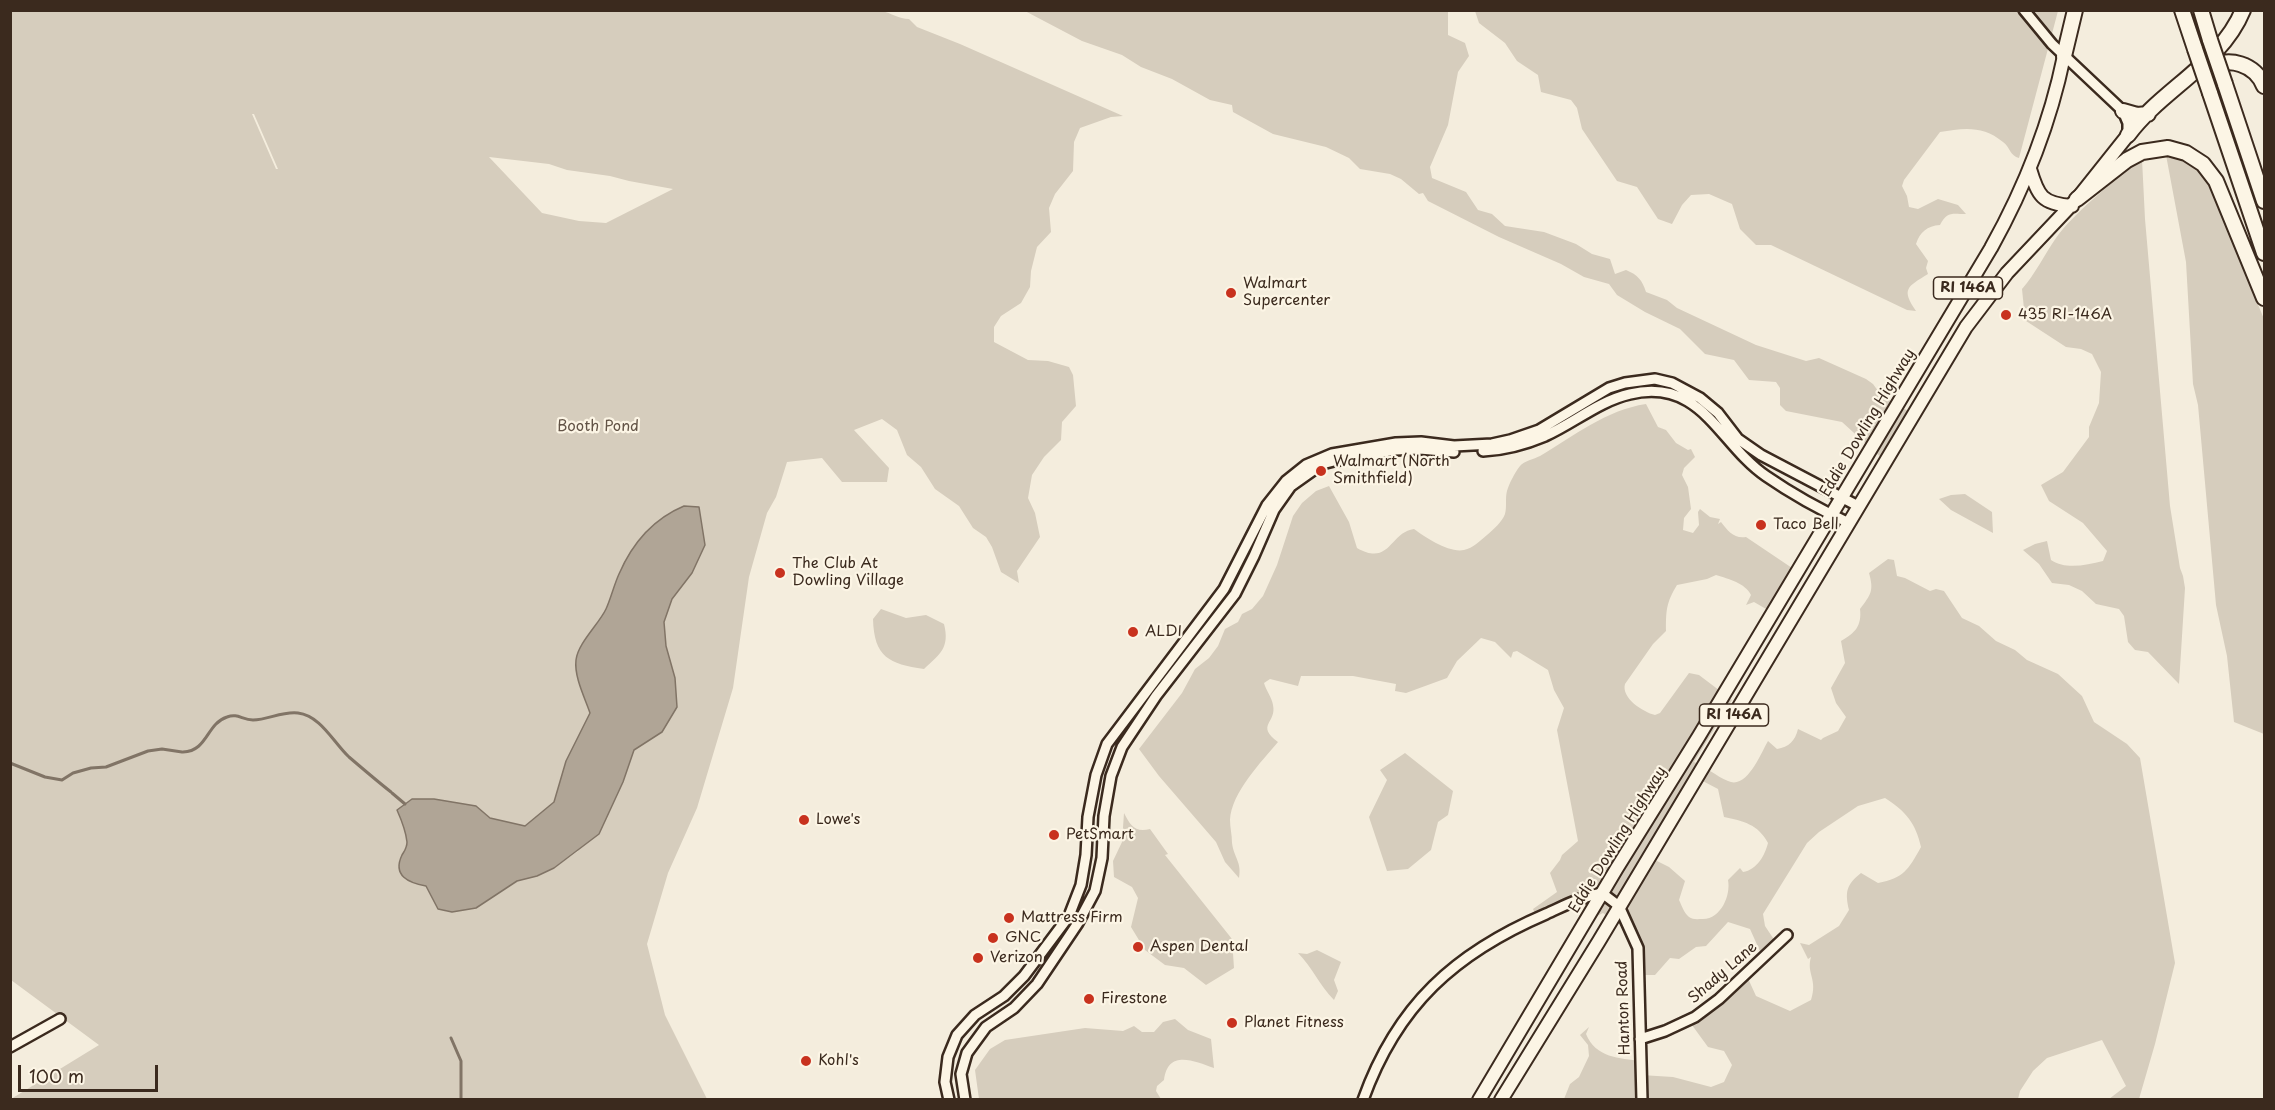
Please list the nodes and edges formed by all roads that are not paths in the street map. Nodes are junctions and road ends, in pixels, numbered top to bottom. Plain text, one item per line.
1 (2024, 10) edge
2 (2075, 10) edge
3 (2182, 10) edge
4 (2201, 10) edge
5 (2242, 10) edge
6 (2064, 56) junction
7 (2265, 86) edge
8 (2123, 111) junction
9 (2144, 115) junction
10 (2128, 135) junction
11 (2030, 169) junction
12 (2265, 201) edge
13 (2075, 203) junction
14 (2265, 253) edge
15 (2265, 298) edge
16 (1761, 455) junction
17 (1754, 467) junction
18 (1841, 498) junction
19 (1858, 506) junction
20 (1830, 514) junction
21 (1849, 523) junction
22 (1602, 893) junction
23 (1619, 906) junction
24 (1787, 935) dead end
25 (60, 1019) dead end
26 (1640, 1039) junction
27 (10, 1047) edge
28 (949, 1100) edge
29 (965, 1100) edge
30 (1363, 1100) edge
31 (1479, 1100) edge
32 (1501, 1100) edge
33 (1642, 1100) edge

1 - 6 street
2 - 6 highway, RI 146A
3 - 14 highway, bridge
4 - 12 highway, bridge
5 - 9 highway, RI 146A
6 - 8 street
6 - 11 main road, Eddie Dowling Highway / RI 146A
7 - 9 highway
8 - 9 highway
8 - 10 street
9 - 10 highway, RI 146A
10 - 13 main road, RI 146A
11 - 13 main road
11 - 18 main road, Eddie Dowling Highway / RI 146A
13 - 15 highway
13 - 19 main road, RI 146A
16 - 17 street
16 - 18 street
16 - 28 street
17 - 20 street
17 - 29 street
18 - 19 street
18 - 20 main road, Eddie Dowling Highway / RI 146A
19 - 21 main road, RI 146A
20 - 21 street
20 - 22 main road, Eddie Dowling Highway / RI 146A
21 - 23 main road, RI 146A
22 - 23 street, Hanton Road
22 - 30 street
22 - 31 main road, Eddie Dowling Highway / RI 146A
23 - 26 street, Hanton Road
23 - 32 main road, RI 146A
24 - 26 street, Shady Lane
25 - 27 street
26 - 33 street, Hanton Road

